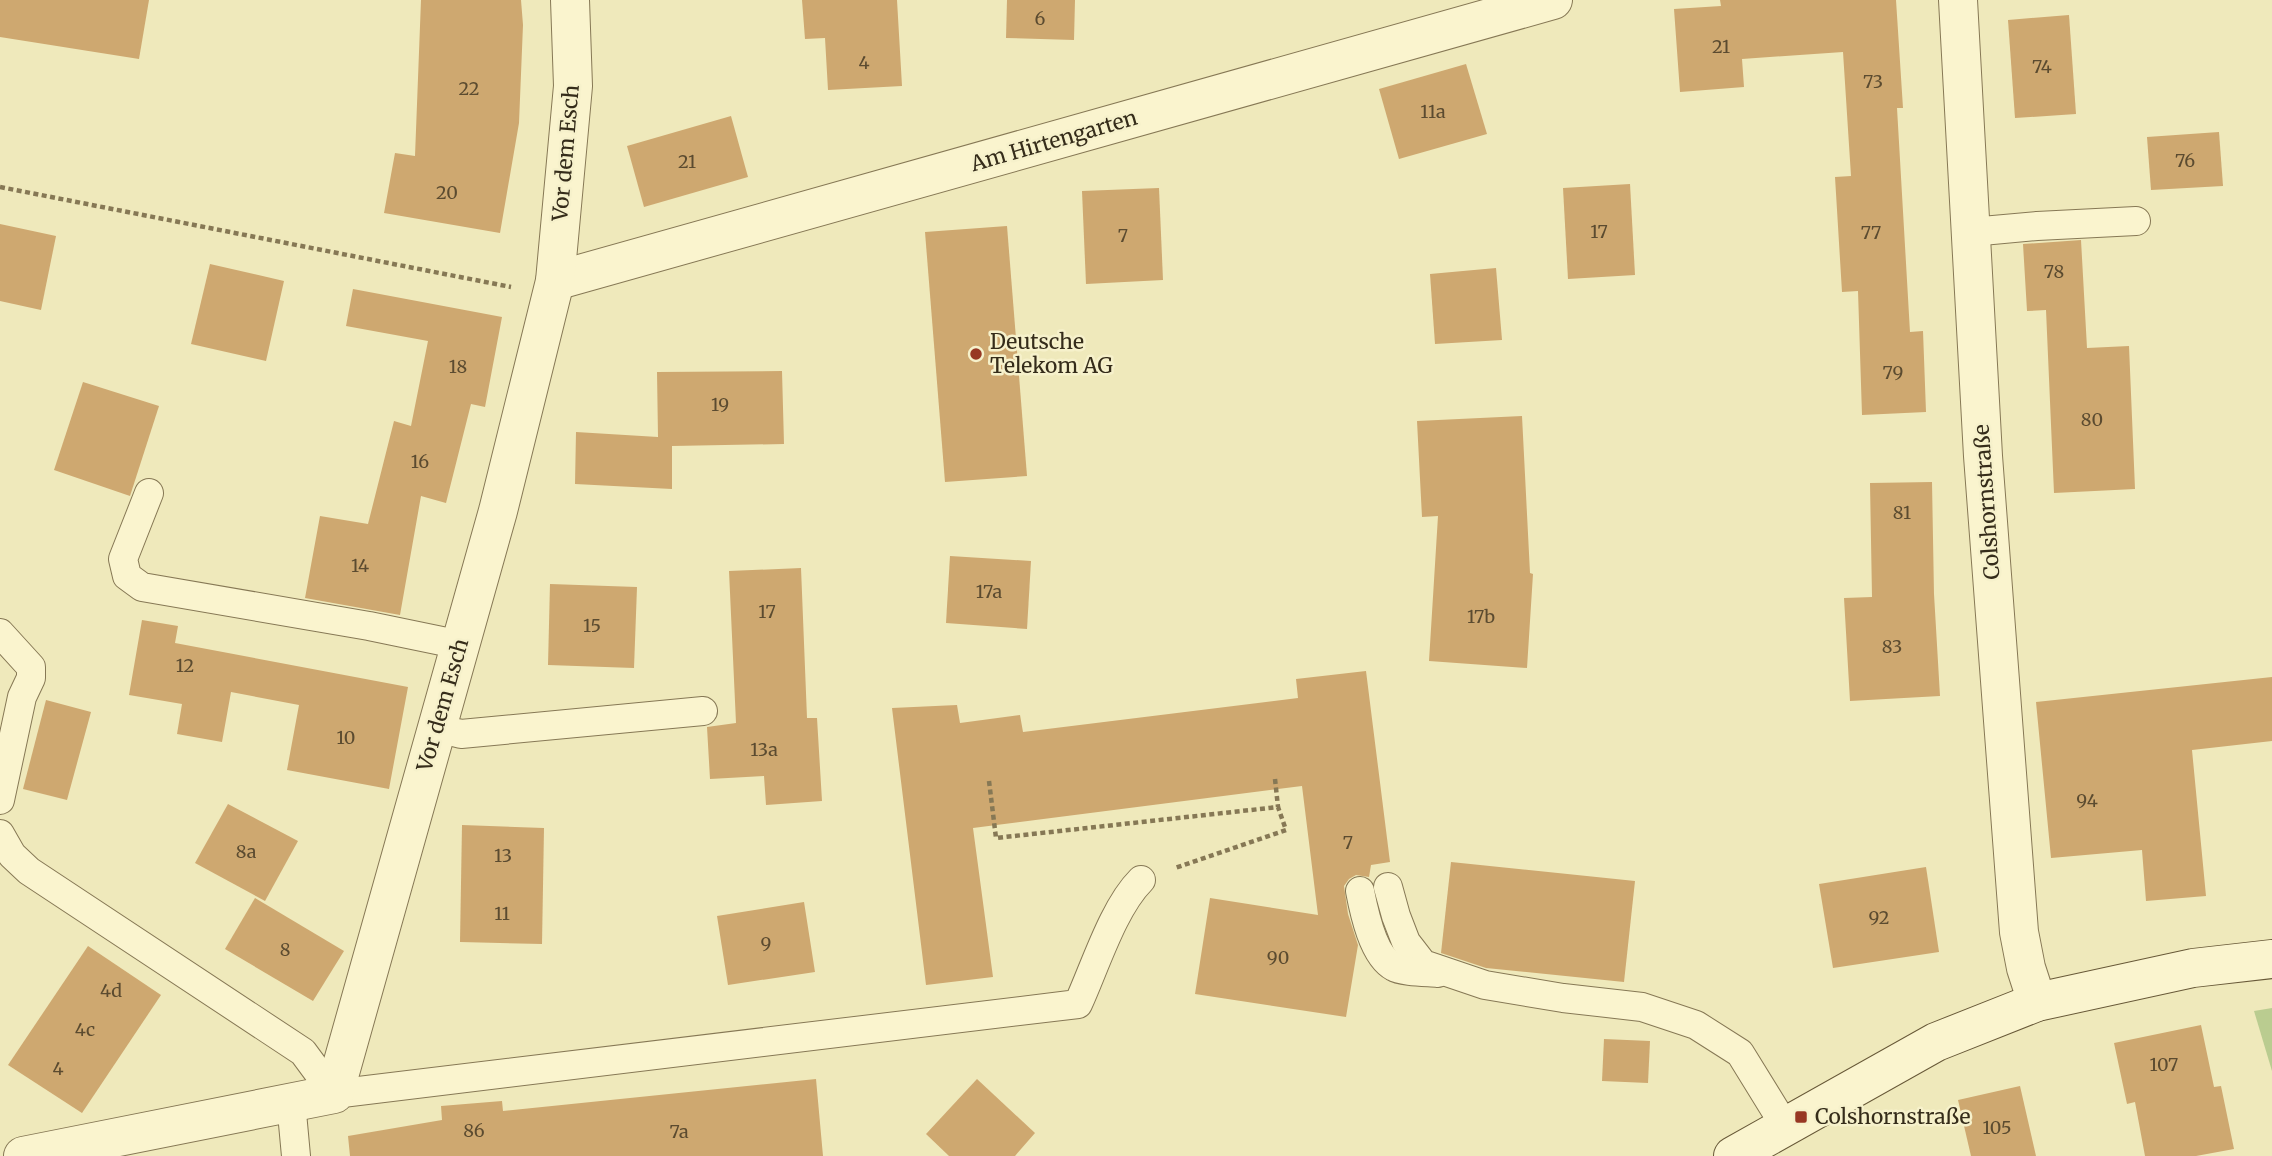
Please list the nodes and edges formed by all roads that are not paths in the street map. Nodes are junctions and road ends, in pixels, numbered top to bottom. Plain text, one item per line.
1 (570, 0) edge
2 (1553, 0) edge
3 (1958, 0) edge
4 (2136, 221) dead end
5 (1971, 232) junction
6 (554, 288) junction
7 (149, 493) dead end
8 (0, 633) edge
9 (461, 645) junction
10 (703, 711) dead end
11 (437, 728) junction
12 (0, 800) edge
13 (0, 834) edge
14 (1141, 880) road end
15 (1388, 887) dead end
16 (1360, 891) dead end
17 (2272, 959) edge
18 (1456, 975) junction
19 (2037, 1002) junction
20 (334, 1094) junction
21 (291, 1102) junction
22 (1785, 1126) junction
23 (23, 1156) edge
24 (296, 1156) edge
25 (1733, 1156) edge

1 - 6 street, Vor dem Esch
2 - 6 street, Am Hirtengarten
3 - 5 street, Colshornstraße
4 - 5 lane
5 - 19 street, Colshornstraße
6 - 9 street, Vor dem Esch
7 - 9 lane
8 - 12 lane
9 - 11 street, Vor dem Esch
10 - 11 lane
11 - 20 street, Vor dem Esch
13 - 20 lane
14 - 20 lane
15 - 18 lane
16 - 18 lane
17 - 19 street
18 - 22 lane
19 - 22 street
20 - 21 street
21 - 23 street
21 - 24 lane
22 - 25 street

